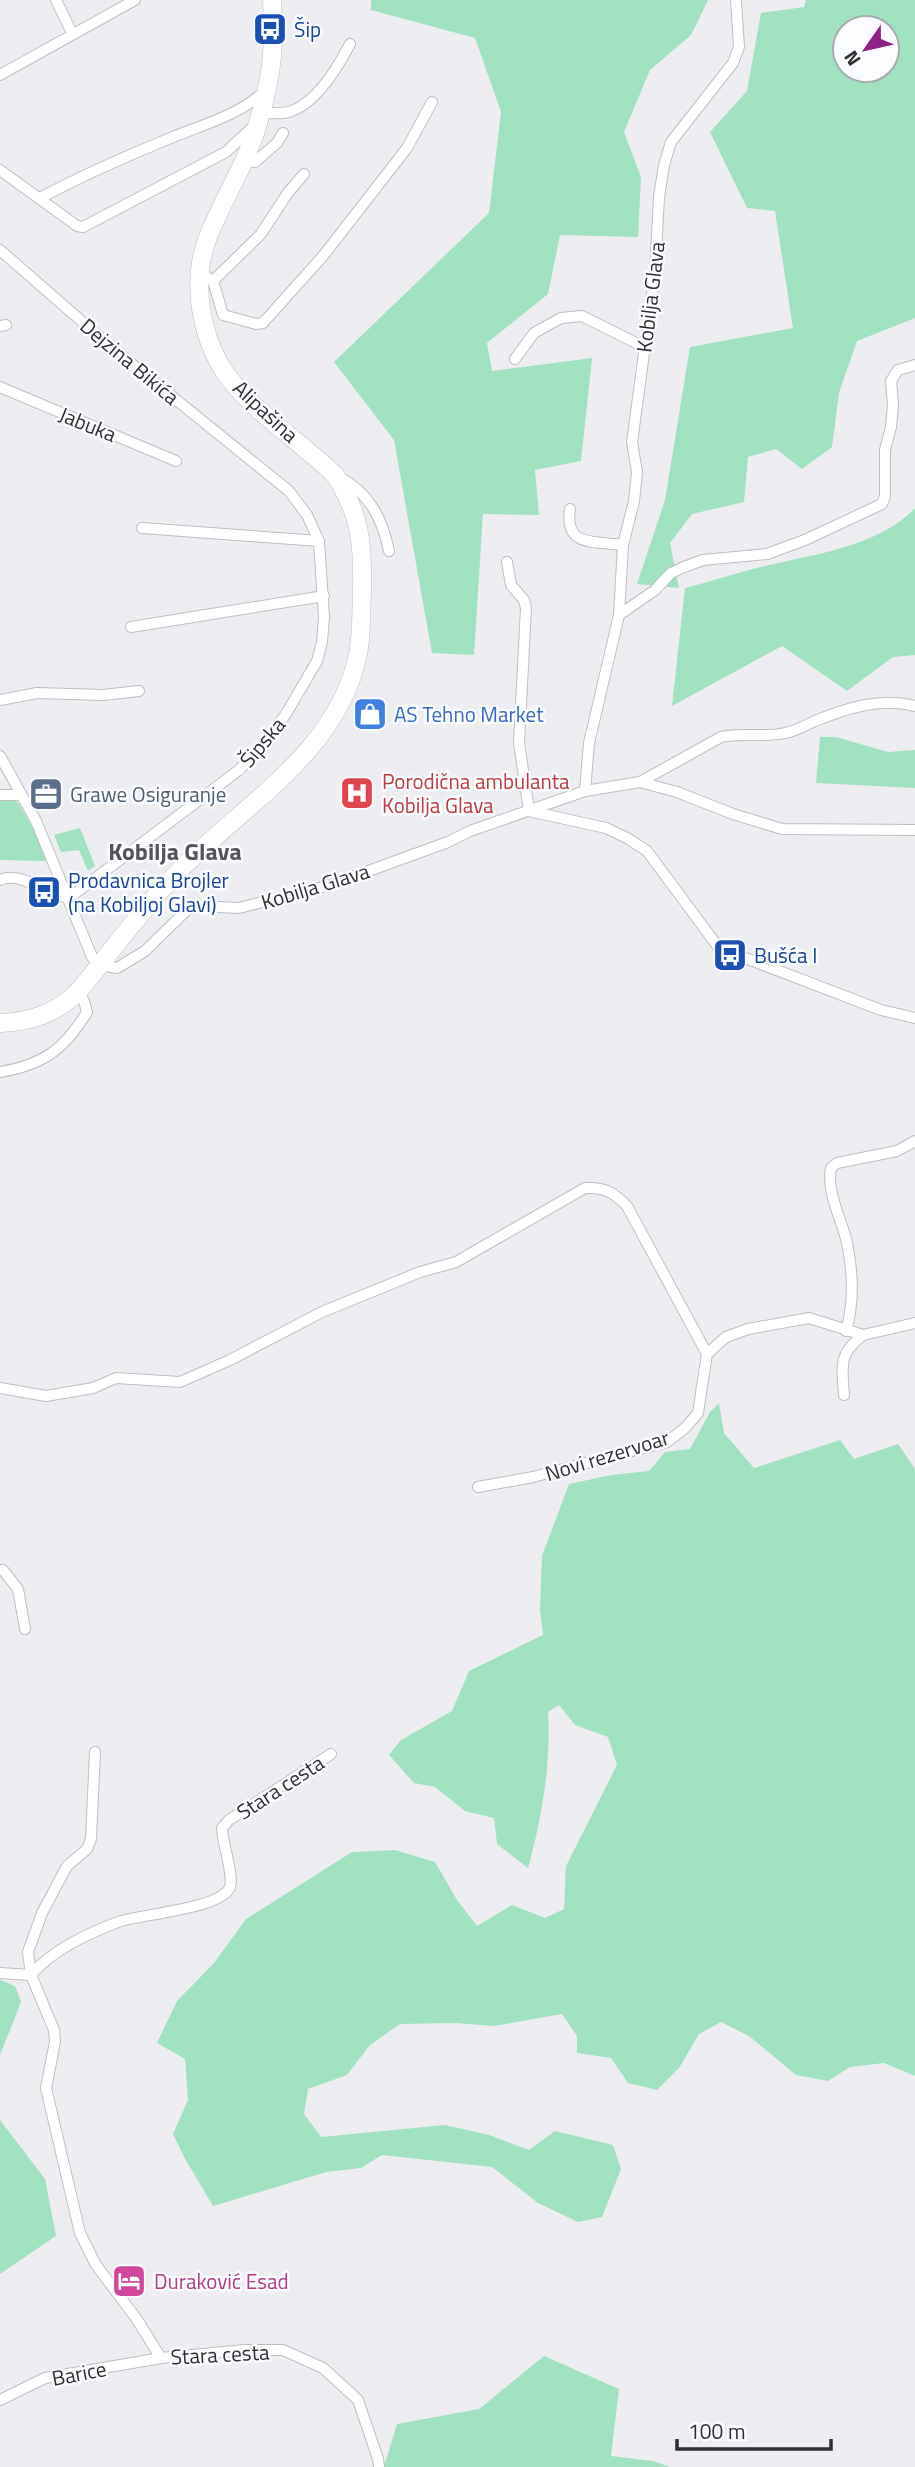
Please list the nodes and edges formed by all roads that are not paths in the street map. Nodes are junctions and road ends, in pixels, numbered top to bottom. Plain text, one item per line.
1 (56, 0) edge
2 (135, 0) edge
3 (272, 0) edge
4 (736, 0) edge
5 (72, 33) junction
6 (350, 44) dead end
7 (0, 75) edge
8 (269, 87) junction
9 (432, 102) dead end
10 (260, 118) junction
11 (283, 133) dead end
12 (244, 160) junction
13 (0, 170) edge
14 (304, 174) dead end
15 (40, 198) junction
16 (0, 250) edge
17 (206, 277) junction
18 (644, 347) junction
19 (515, 359) dead end
20 (915, 365) edge
21 (0, 387) edge
22 (176, 461) dead end
23 (263, 469) joint
24 (335, 475) junction
25 (570, 509) dead end
26 (142, 528) dead end
27 (319, 541) junction
28 (623, 545) junction
29 (389, 551) dead end
30 (507, 562) dead end
31 (324, 596) junction
32 (619, 615) junction
33 (131, 627) dead end
34 (139, 691) dead end
35 (0, 700) edge
36 (915, 706) edge
37 (0, 756) edge
38 (640, 782) junction
39 (585, 791) junction
40 (21, 794) junction
41 (0, 795) edge
42 (529, 811) junction
43 (915, 830) edge
44 (0, 880) edge
45 (69, 898) junction
46 (101, 965) junction
47 (77, 993) junction
48 (915, 1018) edge
49 (0, 1023) edge
50 (0, 1072) edge
51 (915, 1141) edge
52 (915, 1323) edge
53 (846, 1331) junction
54 (863, 1335) junction
55 (707, 1354) junction
56 (0, 1388) edge
57 (844, 1395) dead end
58 (478, 1487) dead end
59 (0, 1570) edge
60 (25, 1629) dead end
61 (95, 1752) dead end
62 (331, 1754) dead end
63 (0, 1973) edge
64 (31, 1975) junction
65 (161, 2358) junction
66 (0, 2400) edge
67 (379, 2467) edge

1 - 5 street
2 - 5 street
3 - 8 main road, Alipašina
4 - 18 street, Kobilja Glava
5 - 7 street
6 - 10 street
8 - 10 main road, Alipašina
8 - 15 street
9 - 17 street
10 - 12 main road, Alipašina
10 - 15 street
11 - 12 street
12 - 17 main road, Alipašina
13 - 15 street
14 - 17 street
16 - 23 street, Dejzina Bikića
17 - 24 main road, Alipašina
18 - 19 street
18 - 28 street, Kobilja Glava
20 - 32 street
21 - 22 street, Jabuka
23 - 27 street, Šipska
24 - 29 street
24 - 46 main road, Alipašina
25 - 28 street
26 - 27 street
27 - 31 street, Šipska
28 - 32 street, Kobilja Glava
30 - 42 street
31 - 33 street
31 - 45 street, Šipska
32 - 39 street, Kobilja Glava
34 - 35 street
36 - 38 street, Kobilja Glava
37 - 40 street
38 - 39 street, Kobilja Glava
38 - 43 street, Kobilja Glava
39 - 42 street, Kobilja Glava
40 - 41 street
40 - 45 street
42 - 46 street, Kobilja Glava
42 - 48 street
44 - 45 street
45 - 46 street
46 - 47 main road
47 - 49 main road
47 - 50 street
51 - 53 street
52 - 54 street
53 - 54 street
53 - 55 street
54 - 57 street
55 - 56 street
55 - 58 street, Novi rezervoar
59 - 60 street
61 - 64 street, Stara cesta
62 - 64 street, Stara cesta
63 - 64 street
64 - 65 street, Stara cesta
65 - 66 street, Barice
65 - 67 street, Stara cesta

